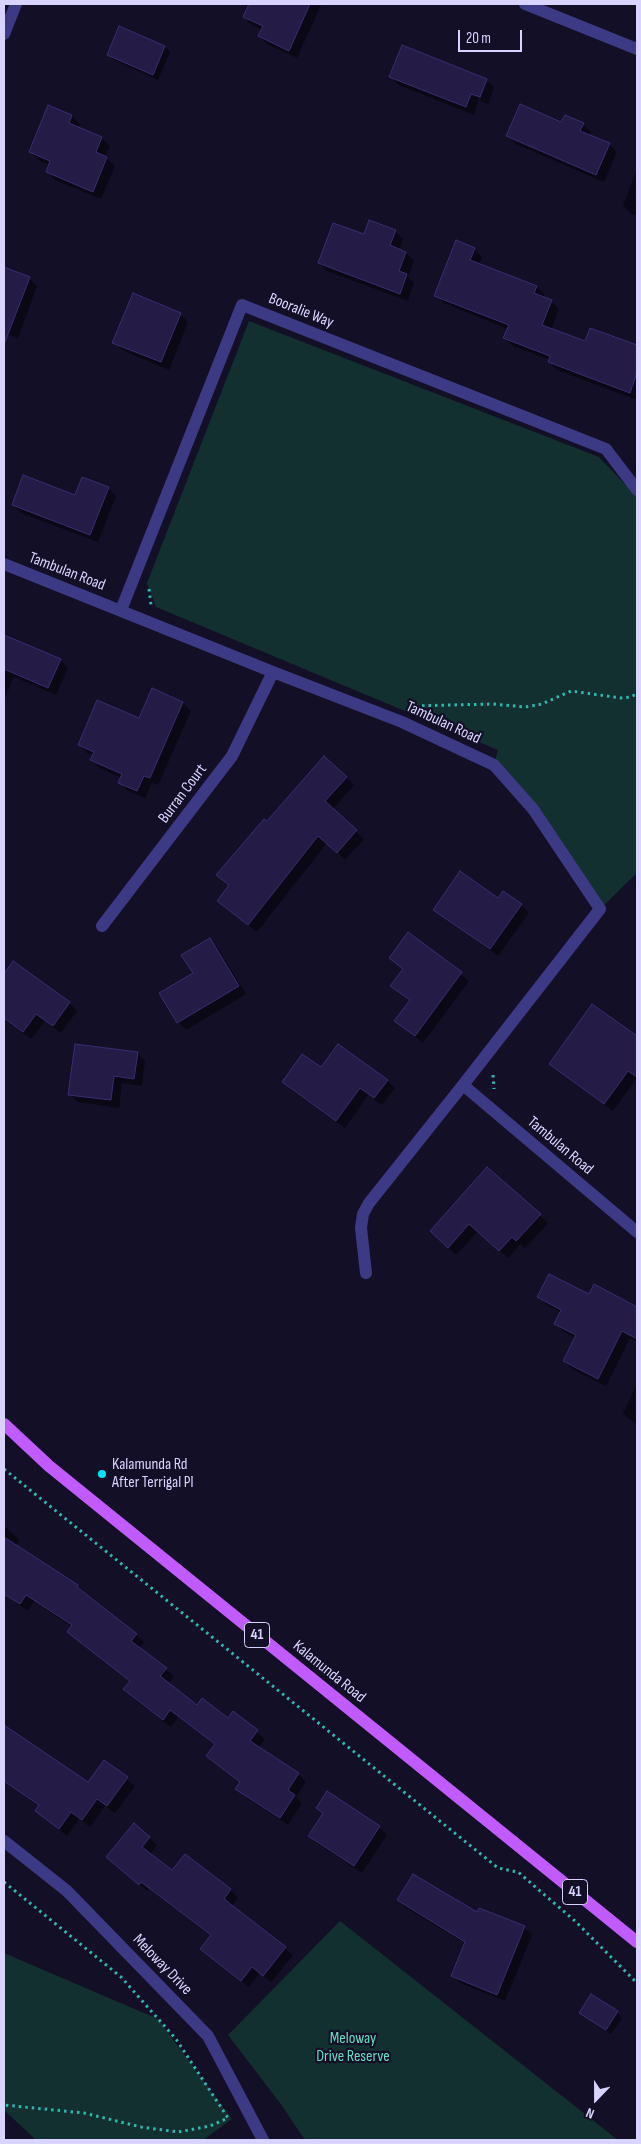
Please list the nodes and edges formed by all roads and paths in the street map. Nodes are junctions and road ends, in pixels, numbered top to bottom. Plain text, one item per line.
1 (16, 4) edge
2 (525, 4) edge
3 (4, 34) edge
4 (637, 49) edge
5 (637, 490) edge
6 (4, 564) edge
7 (133, 581) junction
8 (154, 609) dead end
9 (121, 610) junction
10 (273, 672) junction
11 (637, 694) edge
12 (407, 706) dead end
13 (102, 926) dead end
14 (495, 1069) dead end
15 (463, 1085) junction
16 (494, 1092) dead end
17 (637, 1232) edge
18 (366, 1273) dead end
19 (4, 1424) edge
20 (4, 1470) edge
21 (4, 1840) edge
22 (4, 1882) edge
23 (637, 1942) edge
24 (637, 1983) edge
25 (4, 2105) edge
26 (263, 2140) edge

1 - 3 street
2 - 4 street
5 - 7 street, Booralie Way
6 - 9 street, Tambulan Road
7 - 8 path
7 - 9 street, Booralie Way
9 - 10 street, Tambulan Road
10 - 13 street, Burran Court
10 - 15 street, Tambulan Road
11 - 12 path
14 - 16 path
15 - 17 street, Tambulan Road
15 - 18 street, Tambulan Road
19 - 23 main road, Kalamunda Road / 41
20 - 24 path
21 - 26 street, Meloway Drive
22 - 25 path

